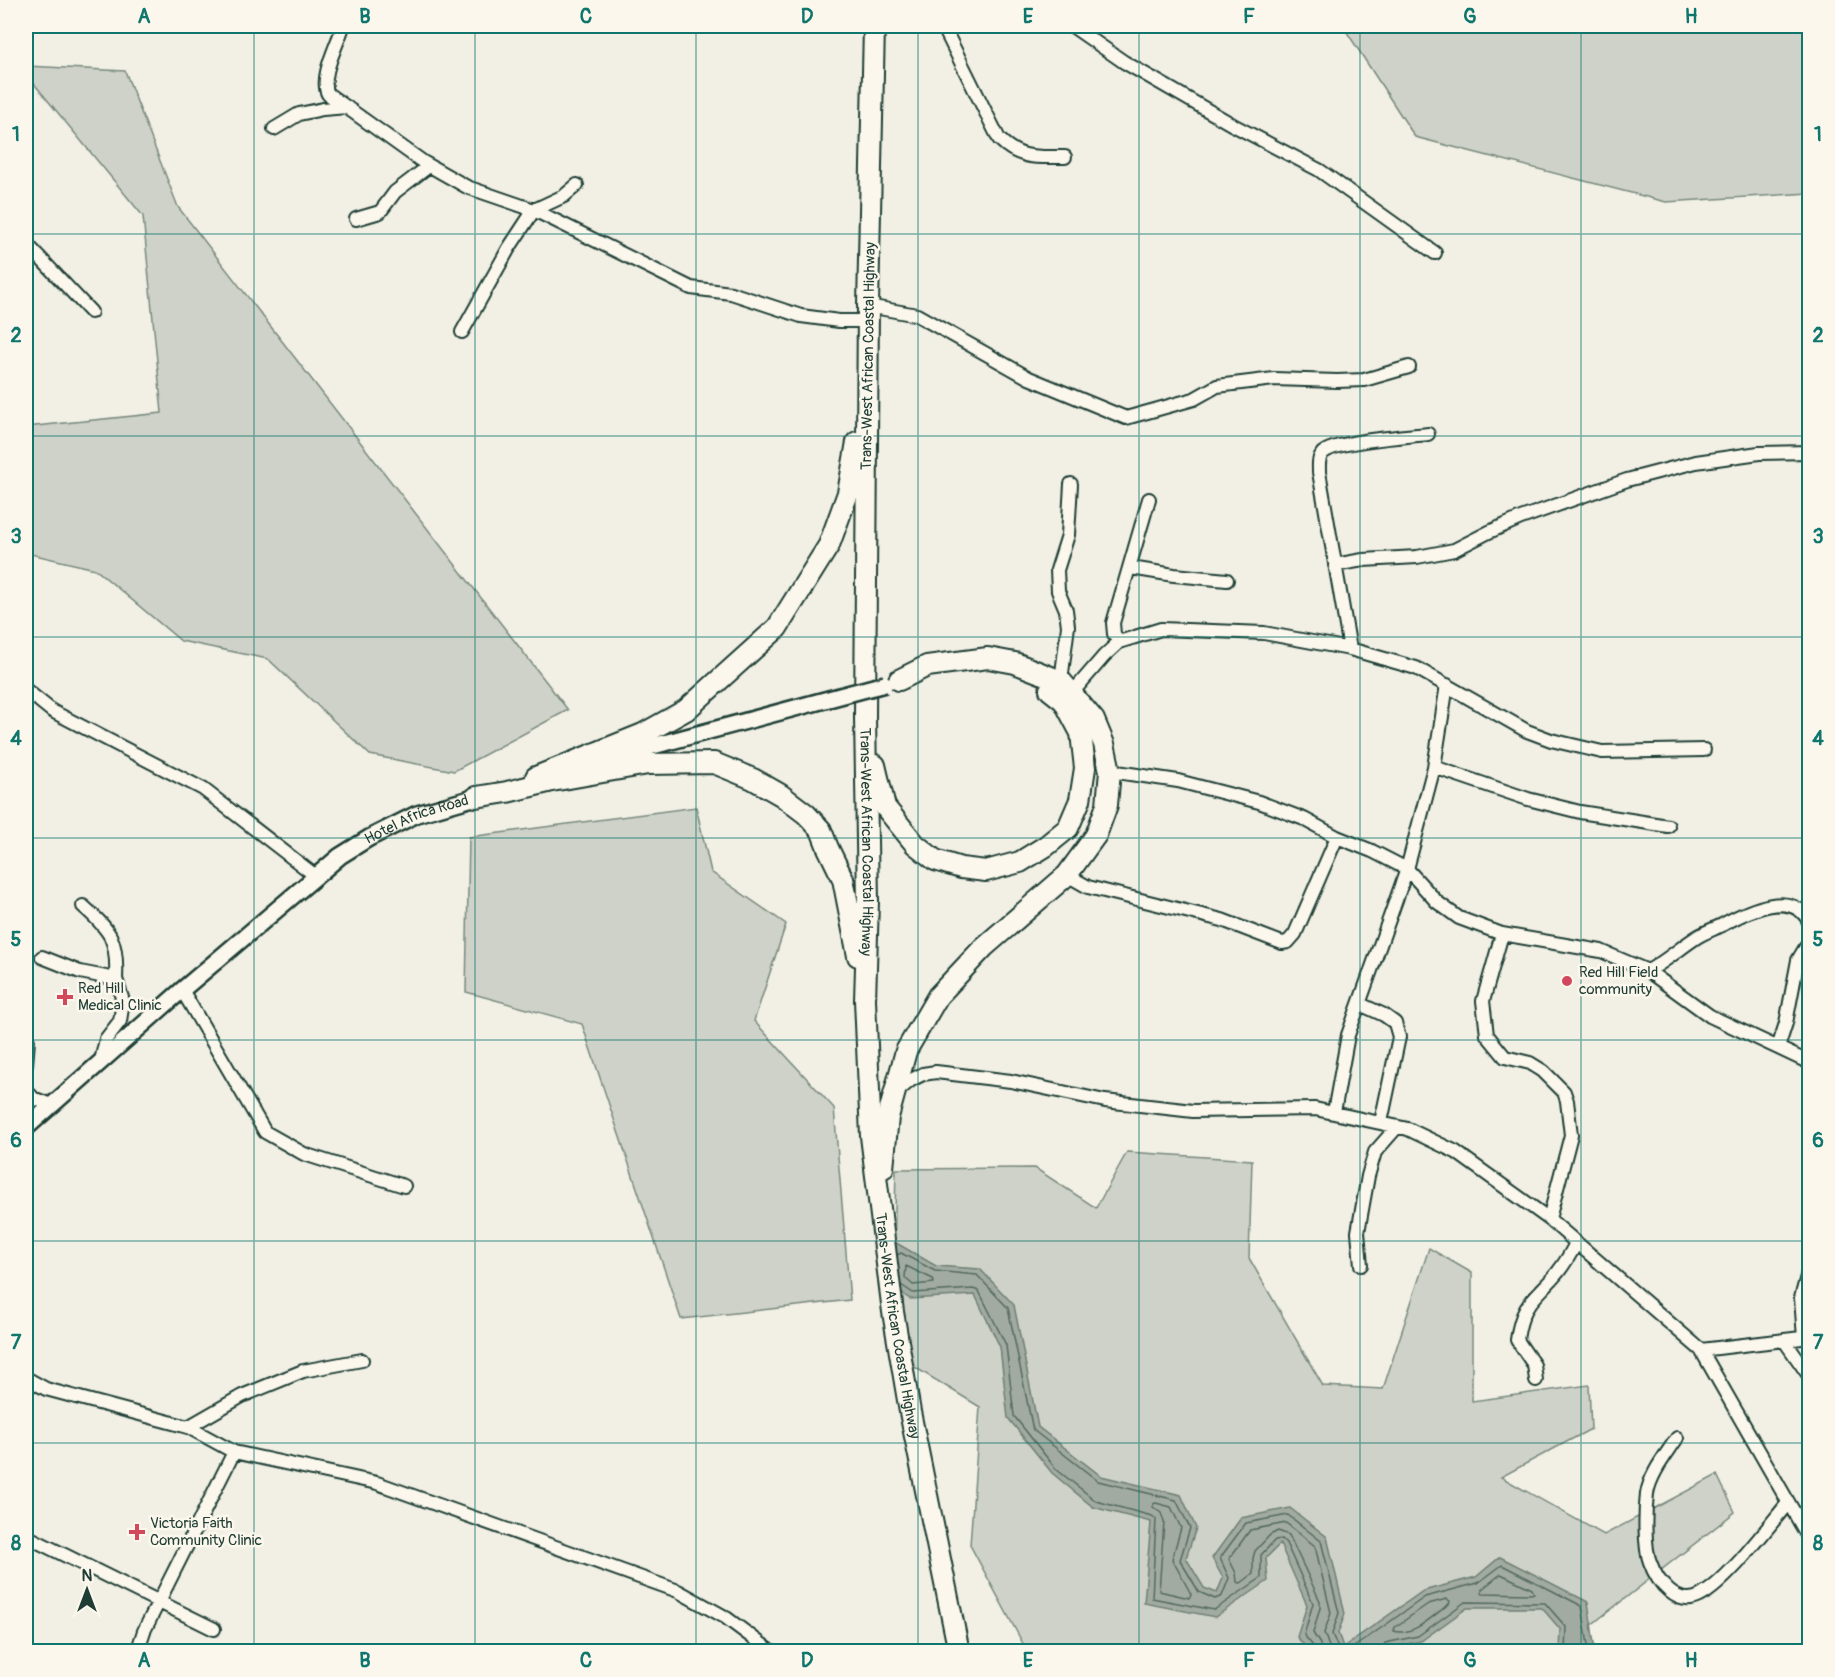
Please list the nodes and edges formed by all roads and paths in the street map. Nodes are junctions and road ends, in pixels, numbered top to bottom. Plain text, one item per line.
1 (343, 26) edge
2 (874, 26) edge
3 (943, 26) edge
4 (1072, 26) edge
5 (346, 107) junction
6 (274, 129) dead end
7 (1065, 157) dead end
8 (429, 166) junction
9 (577, 185) dead end
10 (534, 210) junction
11 (356, 219) dead end
12 (26, 243) edge
13 (1435, 253) dead end
14 (91, 312) dead end
15 (868, 322) junction
16 (462, 332) dead end
17 (1409, 366) dead end
18 (1428, 434) dead end
19 (1809, 452) edge
20 (1071, 484) dead end
21 (1149, 499) dead end
22 (1335, 565) junction
23 (1131, 568) junction
24 (1227, 580) dead end
25 (1119, 642) junction
26 (1350, 649) junction
27 (892, 682) junction
28 (1448, 685) junction
29 (1067, 687) junction
30 (26, 690) edge
31 (866, 717) junction
32 (1704, 750) dead end
33 (1434, 767) junction
34 (1110, 771) junction
35 (536, 777) junction
36 (476, 797) junction
37 (1668, 826) dead end
38 (1337, 837) junction
39 (1407, 869) junction
40 (1067, 874) junction
41 (317, 876) junction
42 (83, 906) dead end
43 (1809, 924) edge
44 (1502, 934) junction
45 (1809, 940) edge
46 (42, 957) dead end
47 (1648, 971) junction
48 (116, 979) junction
49 (182, 990) junction
50 (866, 1000) junction
51 (1360, 1004) junction
52 (26, 1039) edge
53 (1778, 1048) junction
54 (101, 1061) junction
55 (1809, 1063) edge
56 (26, 1065) edge
57 (26, 1090) edge
58 (893, 1095) junction
59 (51, 1105) junction
60 (1334, 1112) junction
61 (1382, 1122) junction
62 (1397, 1127) junction
63 (26, 1128) edge
64 (404, 1186) dead end
65 (880, 1207) junction
66 (1549, 1219) junction
67 (1576, 1243) junction
68 (1362, 1265) dead end
69 (1809, 1265) edge
70 (1806, 1338) edge
71 (1784, 1341) junction
72 (1701, 1350) junction
73 (362, 1360) dead end
74 (1809, 1377) edge
75 (26, 1378) edge
76 (1536, 1380) dead end
77 (188, 1427) junction
78 (1677, 1438) dead end
79 (234, 1452) junction
80 (1788, 1503) junction
81 (26, 1536) edge
82 (1809, 1540) edge
83 (160, 1602) junction
84 (214, 1629) dead end
85 (137, 1652) edge
86 (772, 1652) edge
87 (959, 1652) edge

1 - 5 street
2 - 15 highway, Trans-West African Coastal Highway
3 - 7 street
4 - 13 street
5 - 6 street
5 - 8 street
8 - 10 street
8 - 11 street
9 - 10 street
10 - 15 street
10 - 16 street
12 - 14 street
15 - 17 street
15 - 31 highway, Trans-West African Coastal Highway
15 - 35 highway
18 - 22 street
19 - 22 street
20 - 29 street
21 - 23 street
22 - 26 street
23 - 24 street
23 - 25 street
25 - 26 street
25 - 29 street
26 - 28 street
27 - 29 highway
27 - 31 highway
27 - 35 street, Hotel Africa Road, bridge
28 - 32 street
28 - 33 street
29 - 34 highway
30 - 41 street
31 - 50 highway, Trans-West African Coastal Highway
33 - 37 street
33 - 39 street
34 - 38 street
34 - 40 highway
35 - 36 street, Hotel Africa Road
36 - 41 street, Hotel Africa Road
36 - 50 highway
38 - 39 street
38 - 40 street
39 - 44 street
39 - 51 street
40 - 58 highway
41 - 49 street, Hotel Africa Road
42 - 48 street
43 - 47 street
44 - 47 street
44 - 66 street
45 - 53 street
46 - 48 street
47 - 53 street
48 - 54 street
49 - 54 street, Hotel Africa Road
49 - 64 street
50 - 65 highway, Trans-West African Coastal Highway
51 - 60 street
51 - 61 street
52 - 56 street
53 - 55 street
54 - 59 street, Hotel Africa Road
57 - 59 street
58 - 60 street
58 - 65 highway
59 - 63 street, Hotel Africa Road
60 - 61 street
61 - 62 street
62 - 66 street
62 - 68 street
65 - 87 highway, Trans-West African Coastal Highway
66 - 67 street
67 - 72 street
67 - 76 street
69 - 70 street
70 - 71 street
71 - 72 street
71 - 74 street
72 - 80 street
73 - 77 street
75 - 77 street
77 - 79 street
78 - 80 street
79 - 83 street
79 - 86 street
80 - 82 street
81 - 83 street
83 - 84 street
83 - 85 street

